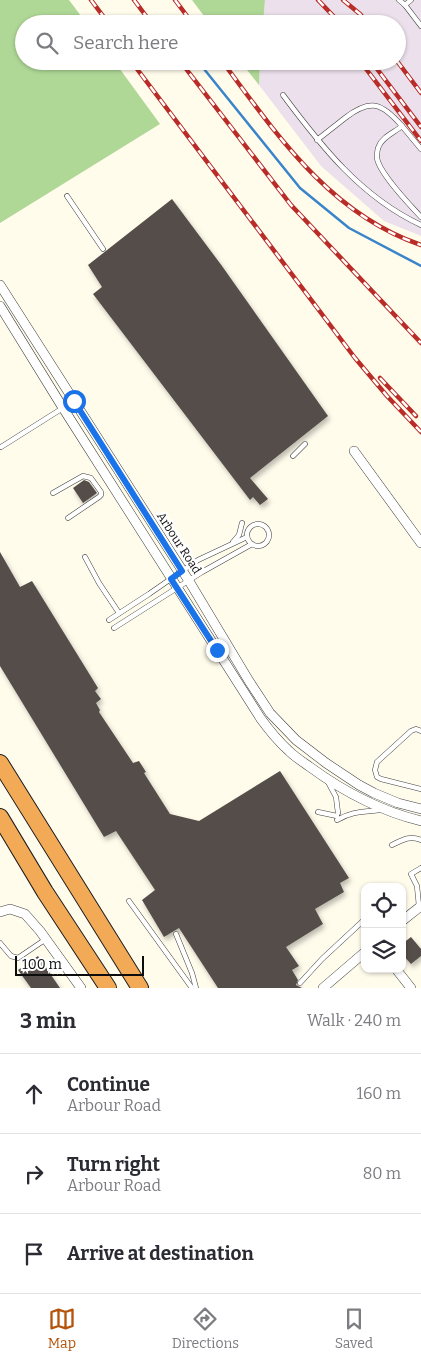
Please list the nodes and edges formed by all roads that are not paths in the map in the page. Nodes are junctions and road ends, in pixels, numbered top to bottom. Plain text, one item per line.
1 (399, 0) edge
2 (411, 0) edge
3 (405, 5) junction
4 (421, 26) edge
5 (283, 95) dead end
6 (402, 126) junction
7 (317, 140) junction
8 (421, 149) edge
9 (67, 196) dead end
10 (421, 217) edge
11 (421, 225) edge
12 (104, 249) dead end
13 (0, 285) edge
14 (0, 306) edge
15 (74, 401) junction
16 (63, 408) junction
17 (305, 444) dead end
18 (1, 447) edge
19 (354, 451) dead end
20 (293, 456) dead end
21 (53, 493) dead end
22 (68, 518) dead end
23 (242, 523) dead end
24 (247, 537) junction
25 (252, 544) junction
26 (421, 544) edge
27 (228, 546) junction
28 (85, 557) dead end
29 (182, 571) junction
30 (171, 579) junction
31 (189, 581) junction
32 (177, 588) junction
33 (119, 613) junction
34 (109, 620) dead end
35 (114, 628) dead end
36 (421, 731) edge
37 (0, 763) edge
38 (326, 780) junction
39 (421, 789) edge
40 (384, 810) junction
41 (421, 810) edge
42 (318, 812) dead end
43 (337, 816) junction
44 (0, 817) edge
45 (421, 821) edge
46 (421, 840) edge
47 (392, 845) dead end
48 (421, 868) edge
49 (129, 901) dead end
50 (420, 906) edge
51 (0, 912) edge
52 (406, 918) edge
53 (361, 923) edge
54 (176, 934) dead end
55 (46, 939) junction
56 (0, 943) edge
57 (361, 955) edge
58 (399, 973) edge
59 (300, 983) dead end
60 (81, 988) edge
61 (108, 988) edge
62 (140, 988) edge
63 (194, 988) edge
64 (323, 988) edge
65 (411, 988) edge

1 - 3 lane
2 - 3 lane
3 - 4 lane
5 - 7 lane
6 - 7 lane
6 - 8 lane
6 - 10 lane
7 - 11 lane
9 - 12 lane
13 - 15 street, Arbour Road
14 - 16 street, Arbour Road
15 - 16 lane
15 - 29 street, Arbour Road
16 - 18 lane
16 - 30 street, Arbour Road
17 - 20 lane
19 - 26 street
21 - 22 lane
23 - 27 lane
24 - 25 lane
24 - 25 lane
24 - 27 lane
25 - 31 lane
27 - 29 lane
28 - 33 lane
29 - 30 lane
29 - 31 street, Arbour Road
30 - 32 street, Arbour Road
30 - 33 lane
31 - 32 lane
31 - 41 street, Arbour Road
32 - 35 lane
32 - 38 street, Arbour Road
33 - 34 lane
36 - 39 lane
37 - 62 highway
38 - 40 street, Arbour Road
38 - 43 lane
40 - 43 lane
40 - 45 street, Arbour Road
42 - 43 lane
44 - 61 highway
46 - 47 lane
48 - 50 lane
49 - 63 lane
50 - 52 street
51 - 55 street
53 - 59 lane
54 - 63 lane
55 - 56 lane
55 - 60 street
57 - 64 street
58 - 65 street

